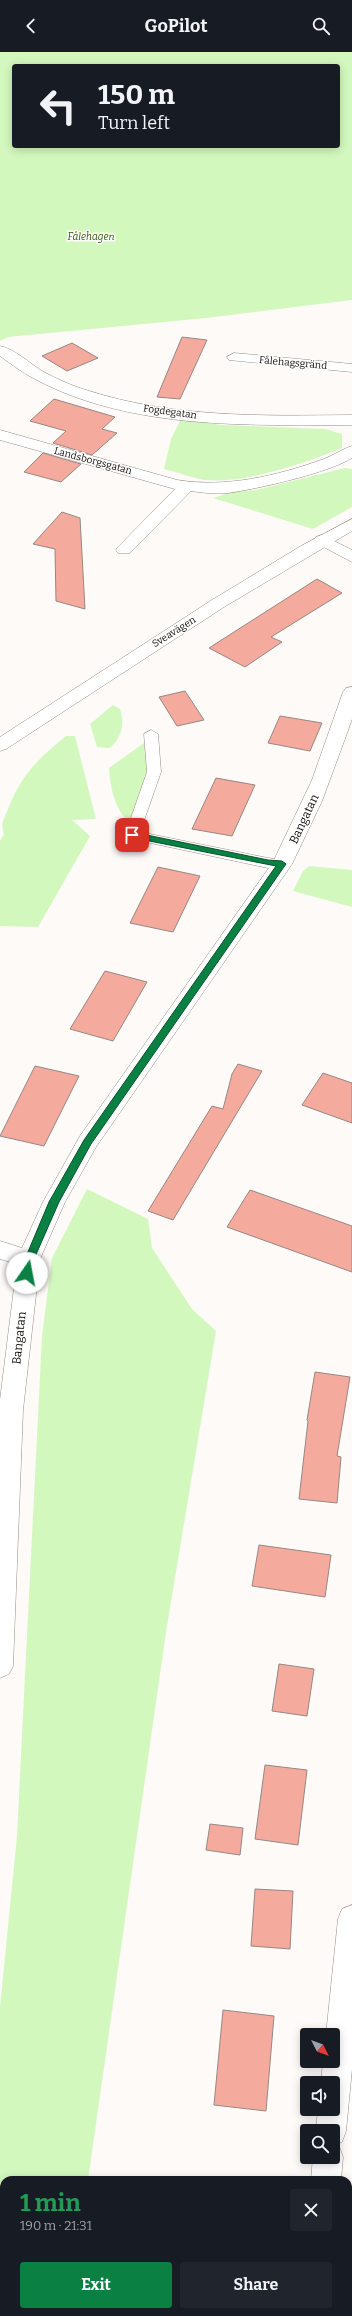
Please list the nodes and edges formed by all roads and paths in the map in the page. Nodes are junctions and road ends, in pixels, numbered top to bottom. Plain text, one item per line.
1 (0, 350) edge
2 (234, 357) dead end
3 (352, 368) edge
4 (352, 420) edge
5 (4, 440) edge
6 (351, 453) edge
7 (187, 486) junction
8 (352, 524) edge
9 (322, 540) junction
10 (124, 550) dead end
11 (352, 556) edge
12 (352, 692) edge
13 (151, 734) dead end
14 (0, 745) edge
15 (282, 864) junction
16 (0, 1250) edge
17 (29, 1259) junction
18 (0, 1666) edge
19 (352, 1919) edge
20 (336, 2076) edge
21 (327, 2164) edge
22 (326, 2176) edge

1 - 4 street, Fogdegatan
2 - 3 street, Fålehagsgränd
5 - 7 street, Landsborgsgatan
6 - 7 street, Landsborgsgatan
7 - 10 street
8 - 9 street, Sveavägen
9 - 11 street
9 - 14 street, Sveavägen
12 - 15 street, Bangatan
13 - 15 lane
15 - 17 street, Bangatan
16 - 17 street
17 - 18 street, Bangatan
19 - 20 street
21 - 22 street

